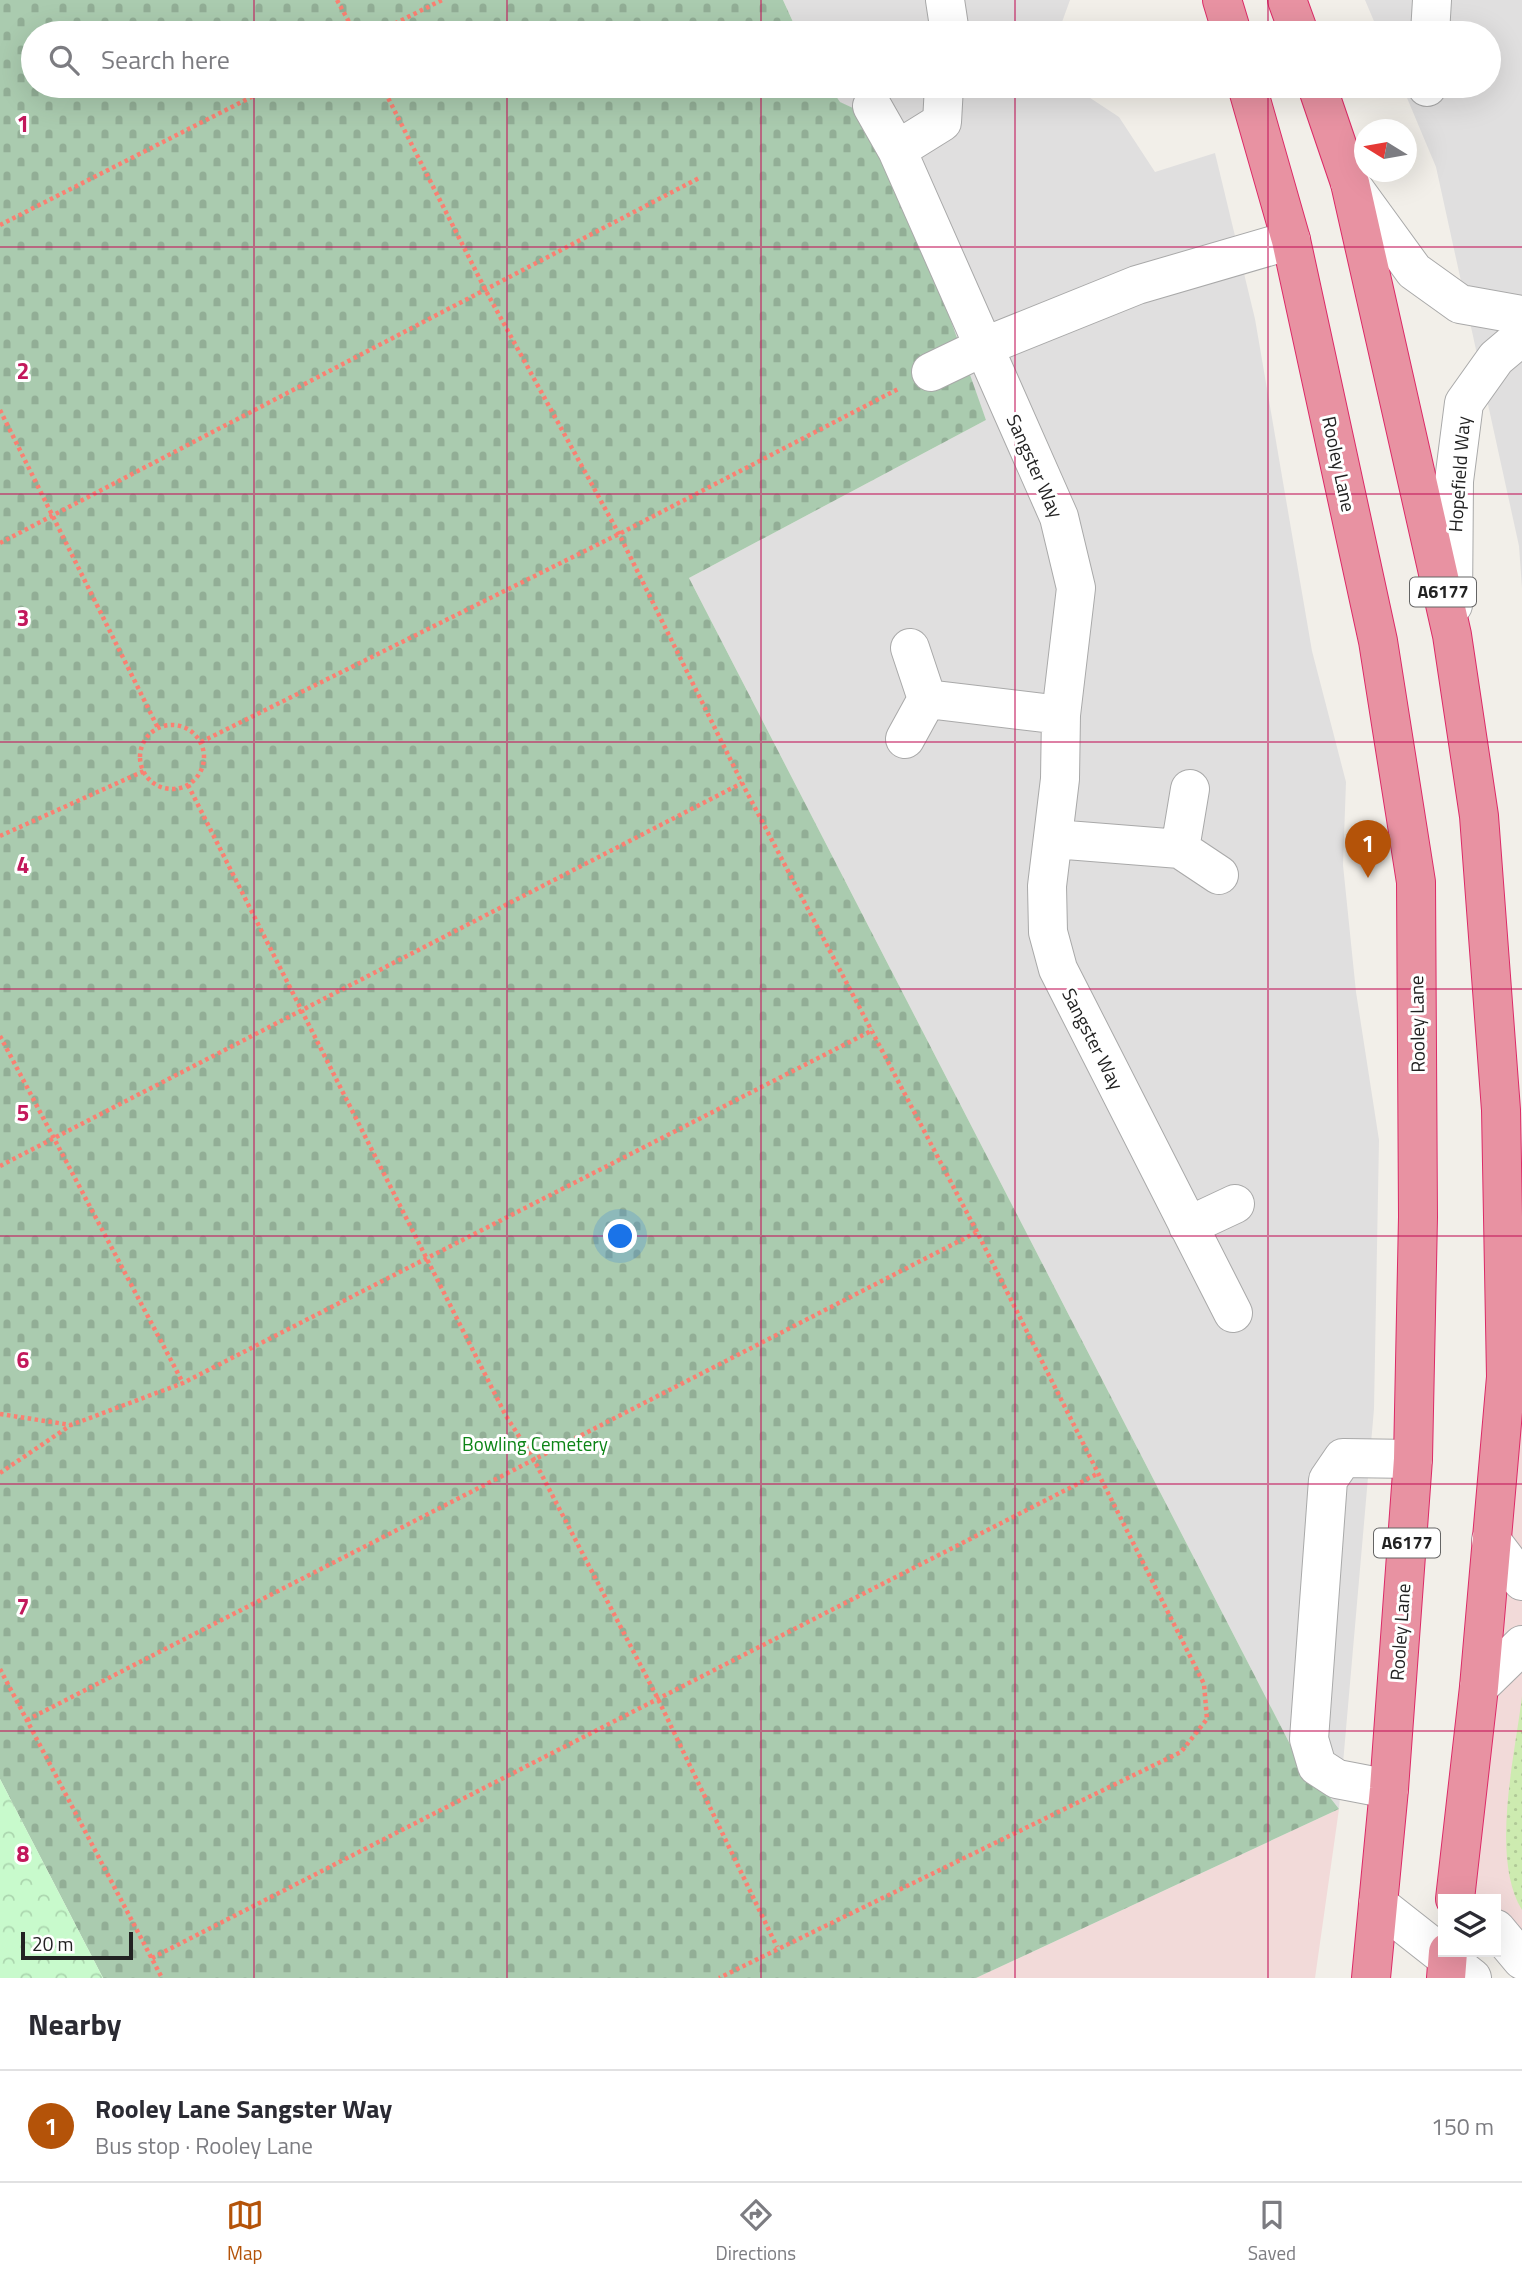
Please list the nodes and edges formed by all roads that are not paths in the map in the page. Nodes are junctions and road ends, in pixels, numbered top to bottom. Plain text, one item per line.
1 (946, 0) edge
2 (1222, 0) edge
3 (1287, 0) edge
4 (1432, 0) edge
5 (949, 21) edge
6 (1228, 21) edge
7 (1295, 21) edge
8 (1431, 21) edge
9 (1250, 98) edge
10 (1321, 98) edge
11 (943, 104) edge
12 (872, 106) dead end
13 (897, 150) junction
14 (1350, 183) junction
15 (1291, 240) junction
16 (1522, 316) edge
17 (1522, 337) edge
18 (983, 347) junction
19 (931, 372) road end
20 (1452, 635) junction
21 (910, 648) dead end
22 (927, 699) junction
23 (1061, 715) junction
24 (905, 739) dead end
25 (1190, 789) dead end
26 (1054, 839) junction
27 (1180, 849) junction
28 (1219, 874) dead end
29 (1511, 1110) edge
30 (1235, 1204) dead end
31 (1188, 1226) junction
32 (1233, 1313) dead end
33 (1413, 1459) junction
34 (1491, 1540) junction
35 (1522, 1581) edge
36 (1522, 1646) edge
37 (1479, 1687) junction
38 (1389, 1789) junction
39 (1462, 1894) edge
40 (1378, 1904) junction
41 (1501, 1935) edge
42 (1522, 1960) edge
43 (1453, 1967) edge
44 (1371, 1978) edge

1 - 5 street
2 - 6 highway
3 - 7 highway
4 - 8 street
9 - 15 highway, Rooley Lane / A6177
10 - 14 highway, A6177
11 - 13 street
12 - 13 street, Sangster Way
13 - 18 street, Sangster Way
14 - 16 street
14 - 20 highway, A6177
15 - 18 street
15 - 33 highway, Rooley Lane / A6177
17 - 20 street, Hopefield Way
18 - 19 street
18 - 23 street, Sangster Way
20 - 29 highway, A6177
21 - 22 street
22 - 23 street
22 - 24 street
23 - 26 street, Sangster Way
25 - 27 street
26 - 27 street
26 - 31 street, Sangster Way
27 - 28 street
29 - 34 highway, A6177
30 - 31 street
31 - 32 street, Sangster Way
33 - 38 highway, Rooley Lane / A6177
33 - 38 street
34 - 35 street
34 - 37 highway, A6177
36 - 37 street
37 - 39 highway, A6177
38 - 40 highway, Rooley Lane / A6177
40 - 43 street
40 - 44 highway, Rooley Lane / A6177
41 - 42 street

